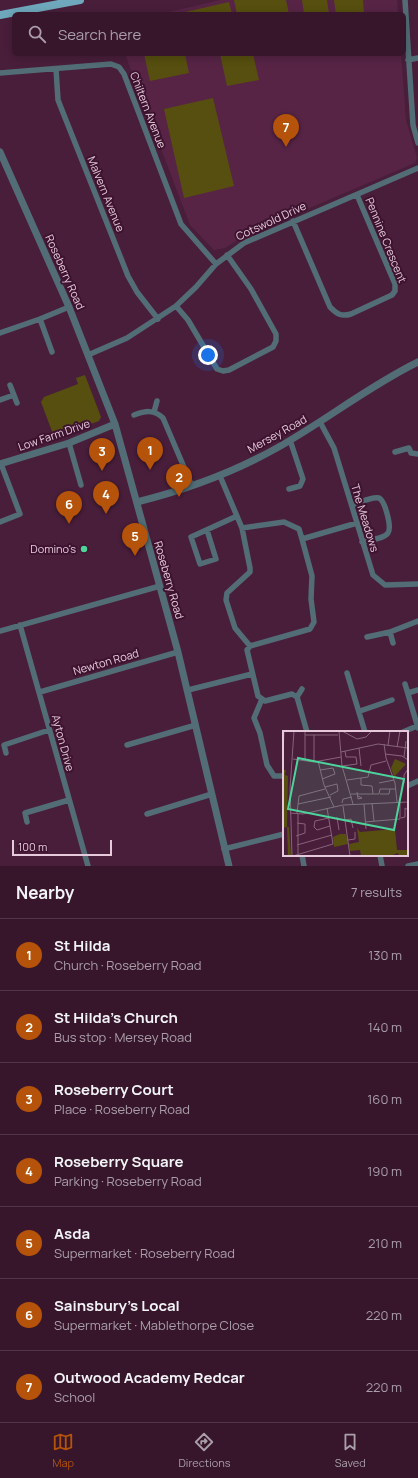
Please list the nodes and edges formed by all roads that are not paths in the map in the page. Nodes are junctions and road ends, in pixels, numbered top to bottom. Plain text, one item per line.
1 (80, 0) edge
2 (404, 0) edge
3 (16, 12) edge
4 (405, 12) edge
5 (12, 13) edge
6 (0, 15) edge
7 (406, 30) edge
8 (418, 58) edge
9 (408, 60) junction
10 (56, 69) junction
11 (0, 73) edge
12 (416, 132) edge
13 (418, 143) edge
14 (0, 152) edge
15 (418, 168) edge
16 (357, 195) junction
17 (293, 221) junction
18 (227, 255) junction
19 (216, 264) junction
20 (176, 306) junction
21 (69, 307) junction
22 (40, 319) junction
23 (158, 319) junction
24 (0, 333) edge
25 (52, 352) dead end
26 (88, 355) junction
27 (418, 362) edge
28 (10, 385) dead end
29 (14, 394) junction
30 (0, 400) edge
31 (157, 401) dead end
32 (17, 403) dead end
33 (154, 412) junction
34 (134, 415) dead end
35 (320, 422) junction
36 (115, 424) junction
37 (290, 440) junction
38 (69, 443) junction
39 (395, 452) dead end
40 (418, 454) edge
41 (1, 464) edge
42 (220, 476) junction
43 (81, 485) dead end
44 (192, 486) junction
45 (289, 489) dead end
46 (137, 502) junction
47 (352, 505) junction
48 (237, 516) junction
49 (0, 522) edge
50 (357, 523) junction
51 (242, 528) junction
52 (207, 530) junction
53 (302, 539) junction
54 (362, 542) junction
55 (418, 584) edge
56 (160, 586) junction
57 (418, 621) edge
58 (20, 625) junction
59 (0, 631) edge
60 (390, 632) junction
61 (368, 637) dead end
62 (393, 643) dead end
63 (250, 646) junction
64 (178, 652) junction
65 (347, 673) dead end
66 (252, 674) junction
67 (405, 684) dead end
68 (302, 689) dead end
69 (188, 690) junction
70 (418, 690) edge
71 (40, 692) junction
72 (408, 693) junction
73 (297, 697) junction
74 (262, 699) junction
75 (392, 700) dead end
76 (360, 711) junction
77 (196, 725) junction
78 (418, 727) edge
79 (49, 730) junction
80 (307, 731) edge
81 (365, 731) edge
82 (406, 731) edge
83 (127, 745) dead end
84 (6, 753) dead end
85 (283, 776) edge
86 (418, 781) edge
87 (408, 786) edge
88 (212, 794) junction
89 (69, 800) junction
90 (147, 814) dead end
91 (27, 822) dead end
92 (283, 834) edge
93 (224, 849) junction
94 (302, 856) edge
95 (380, 856) edge
96 (418, 864) edge
97 (88, 866) edge
98 (229, 866) edge
99 (304, 866) edge
100 (382, 866) edge
101 (408, 866) edge

1 - 3 main road
2 - 4 street
5 - 6 main road
7 - 9 street
8 - 9 street
9 - 12 street
10 - 11 street, Chiltern Avenue
10 - 19 street, Chiltern Avenue
10 - 23 street, Malvern Avenue
12 - 13 street
14 - 21 street, Roseberry Road
15 - 16 street, Cotswold Drive
16 - 17 street, Cotswold Drive
16 - 17 street, Pennine Crescent
17 - 18 street, Cotswold Drive
18 - 19 street, Cotswold Drive
18 - 20 street
19 - 20 street, Cotswold Drive
20 - 23 street, Cotswold Drive
21 - 22 street
21 - 26 street, Roseberry Road
22 - 24 street
22 - 25 street
23 - 26 street, Cotswold Drive
26 - 36 street, Roseberry Road
27 - 35 street, Mersey Road
28 - 29 street
29 - 30 street
29 - 32 street
31 - 33 street
33 - 34 street
33 - 44 street
35 - 37 street, Mersey Road
35 - 47 street, The Meadows
36 - 38 street, Low Farm Drive
36 - 46 street, Roseberry Road
37 - 42 street, Mersey Road
37 - 45 street
38 - 41 street, Low Farm Drive
38 - 43 street
39 - 40 street
41 - 49 street
42 - 44 street, Mersey Road
42 - 48 street
44 - 46 street, Mersey Road
46 - 56 street, Roseberry Road
47 - 50 street, The Meadows
47 - 54 street
48 - 51 street
48 - 52 street
50 - 53 street
50 - 54 street, The Meadows
51 - 53 street
51 - 63 street
52 - 52 street
53 - 63 street
54 - 55 street, The Meadows
56 - 58 street
56 - 64 street, Roseberry Road
57 - 60 street
58 - 59 street
58 - 71 street, Ayton Drive
60 - 61 street
60 - 62 street
63 - 66 street
64 - 69 street, Roseberry Road
64 - 71 street, Newton Road
65 - 76 street
66 - 69 street
66 - 74 street
67 - 72 street
68 - 73 street
69 - 77 street, Roseberry Road
70 - 72 street
71 - 79 street, Ayton Drive
72 - 78 street
73 - 74 street
73 - 80 street
74 - 85 street
75 - 76 street
76 - 81 street
77 - 83 street
77 - 88 street, Roseberry Road
78 - 82 street
79 - 84 street
79 - 89 street, Ayton Drive
86 - 87 street
88 - 90 street
88 - 93 street, Roseberry Road
89 - 91 street
89 - 97 street, Ayton Drive
92 - 93 street
93 - 98 street, Roseberry Road
94 - 99 street
95 - 100 street
96 - 101 street

